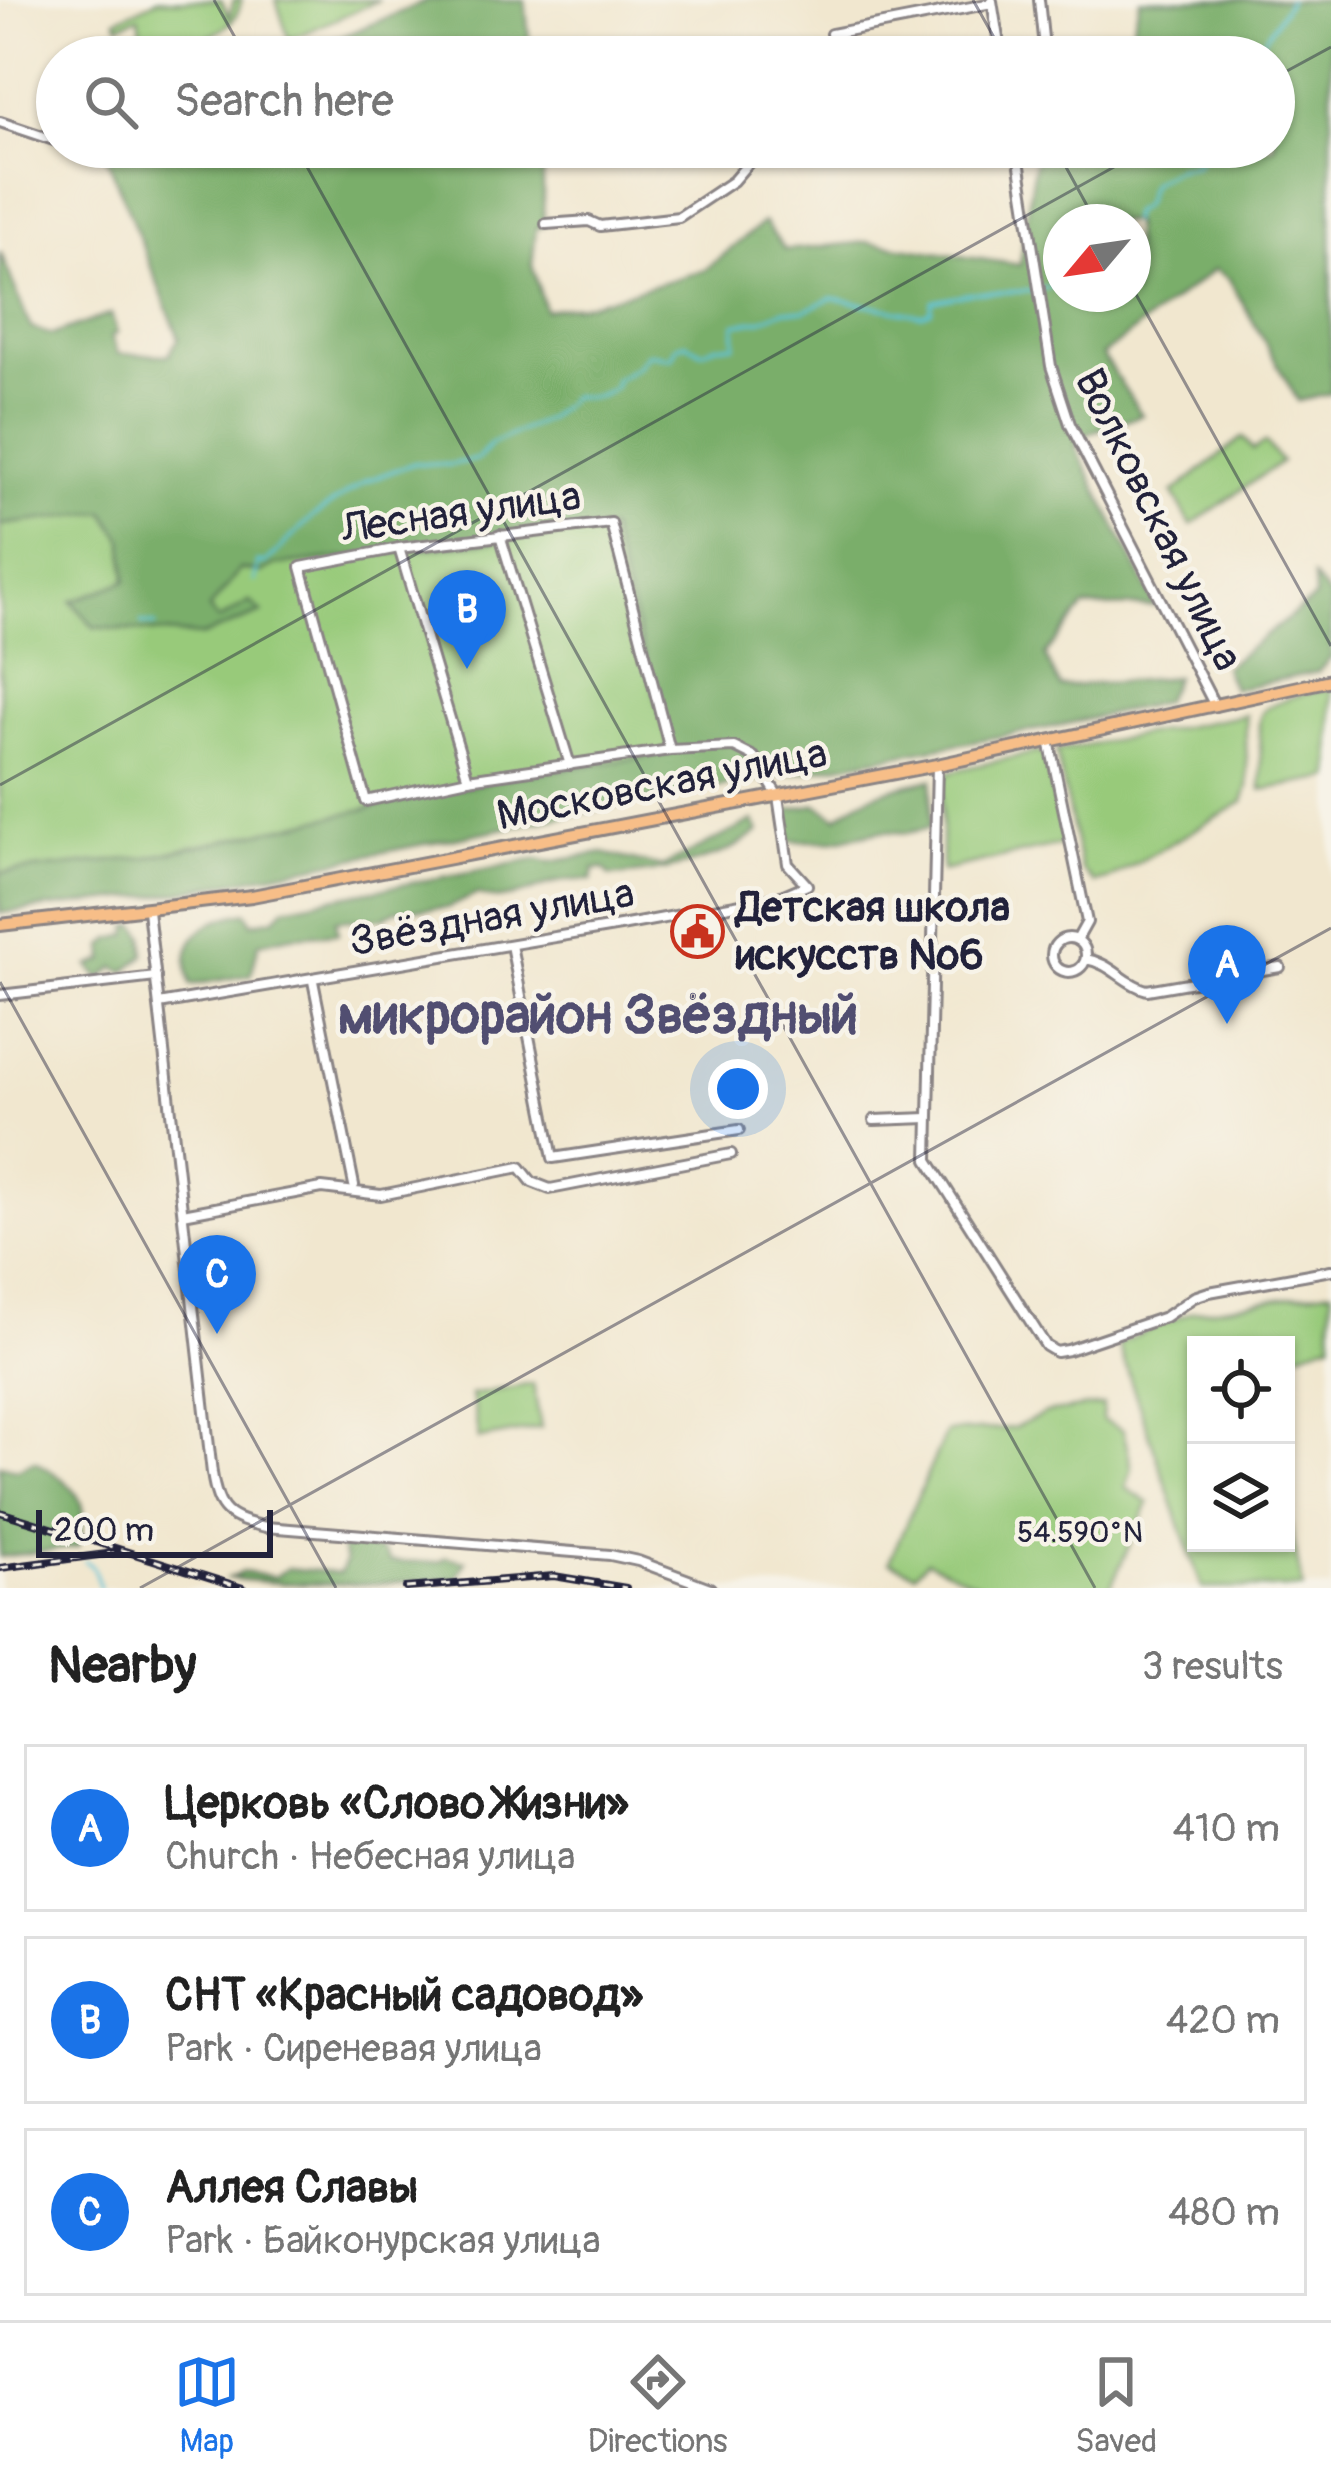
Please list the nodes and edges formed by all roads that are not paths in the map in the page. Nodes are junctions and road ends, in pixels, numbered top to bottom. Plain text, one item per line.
1 (1039, 0) edge
2 (992, 1) edge
3 (831, 34) dead end
4 (998, 36) edge
5 (1043, 36) edge
6 (0, 122) edge
7 (36, 134) edge
8 (744, 168) edge
9 (1021, 168) edge
10 (546, 224) dead end
11 (500, 535) junction
12 (399, 548) junction
13 (1331, 680) edge
14 (1215, 706) junction
15 (1048, 739) junction
16 (670, 750) junction
17 (570, 765) junction
18 (937, 765) junction
19 (468, 778) junction
20 (778, 796) junction
21 (148, 910) junction
22 (0, 925) edge
23 (1077, 940) junction
24 (511, 945) junction
25 (1087, 959) junction
26 (1280, 967) dead end
27 (156, 977) junction
28 (313, 981) junction
29 (0, 995) edge
30 (159, 1004) junction
31 (928, 1118) junction
32 (874, 1120) dead end
33 (739, 1130) dead end
34 (731, 1154) dead end
35 (354, 1185) dead end
36 (183, 1214) junction
37 (1331, 1270) edge
38 (710, 1588) edge

1 - 5 street
2 - 3 street
2 - 4 street
6 - 7 street
8 - 10 street
9 - 14 street, Волковская улица
11 - 12 street, Лесная улица
11 - 16 street, Лесная улица
11 - 17 street
12 - 19 street
12 - 19 street, Лесная улица
13 - 14 main road, Московская улица
14 - 15 main road, Московская улица
15 - 18 main road, Московская улица
15 - 23 street
16 - 17 street
16 - 20 street
17 - 19 street
18 - 20 main road, Московская улица
18 - 31 street
20 - 21 main road, Московская улица
20 - 24 street, Звёздная улица
21 - 22 main road, Московская улица
21 - 27 street
23 - 25 street
23 - 25 street
24 - 28 street, Звёздная улица
24 - 33 street
25 - 26 street
27 - 29 street
27 - 30 street
28 - 30 street, Звёздная улица
28 - 35 street
30 - 36 street
31 - 32 street
31 - 37 street
34 - 36 street
36 - 38 street

